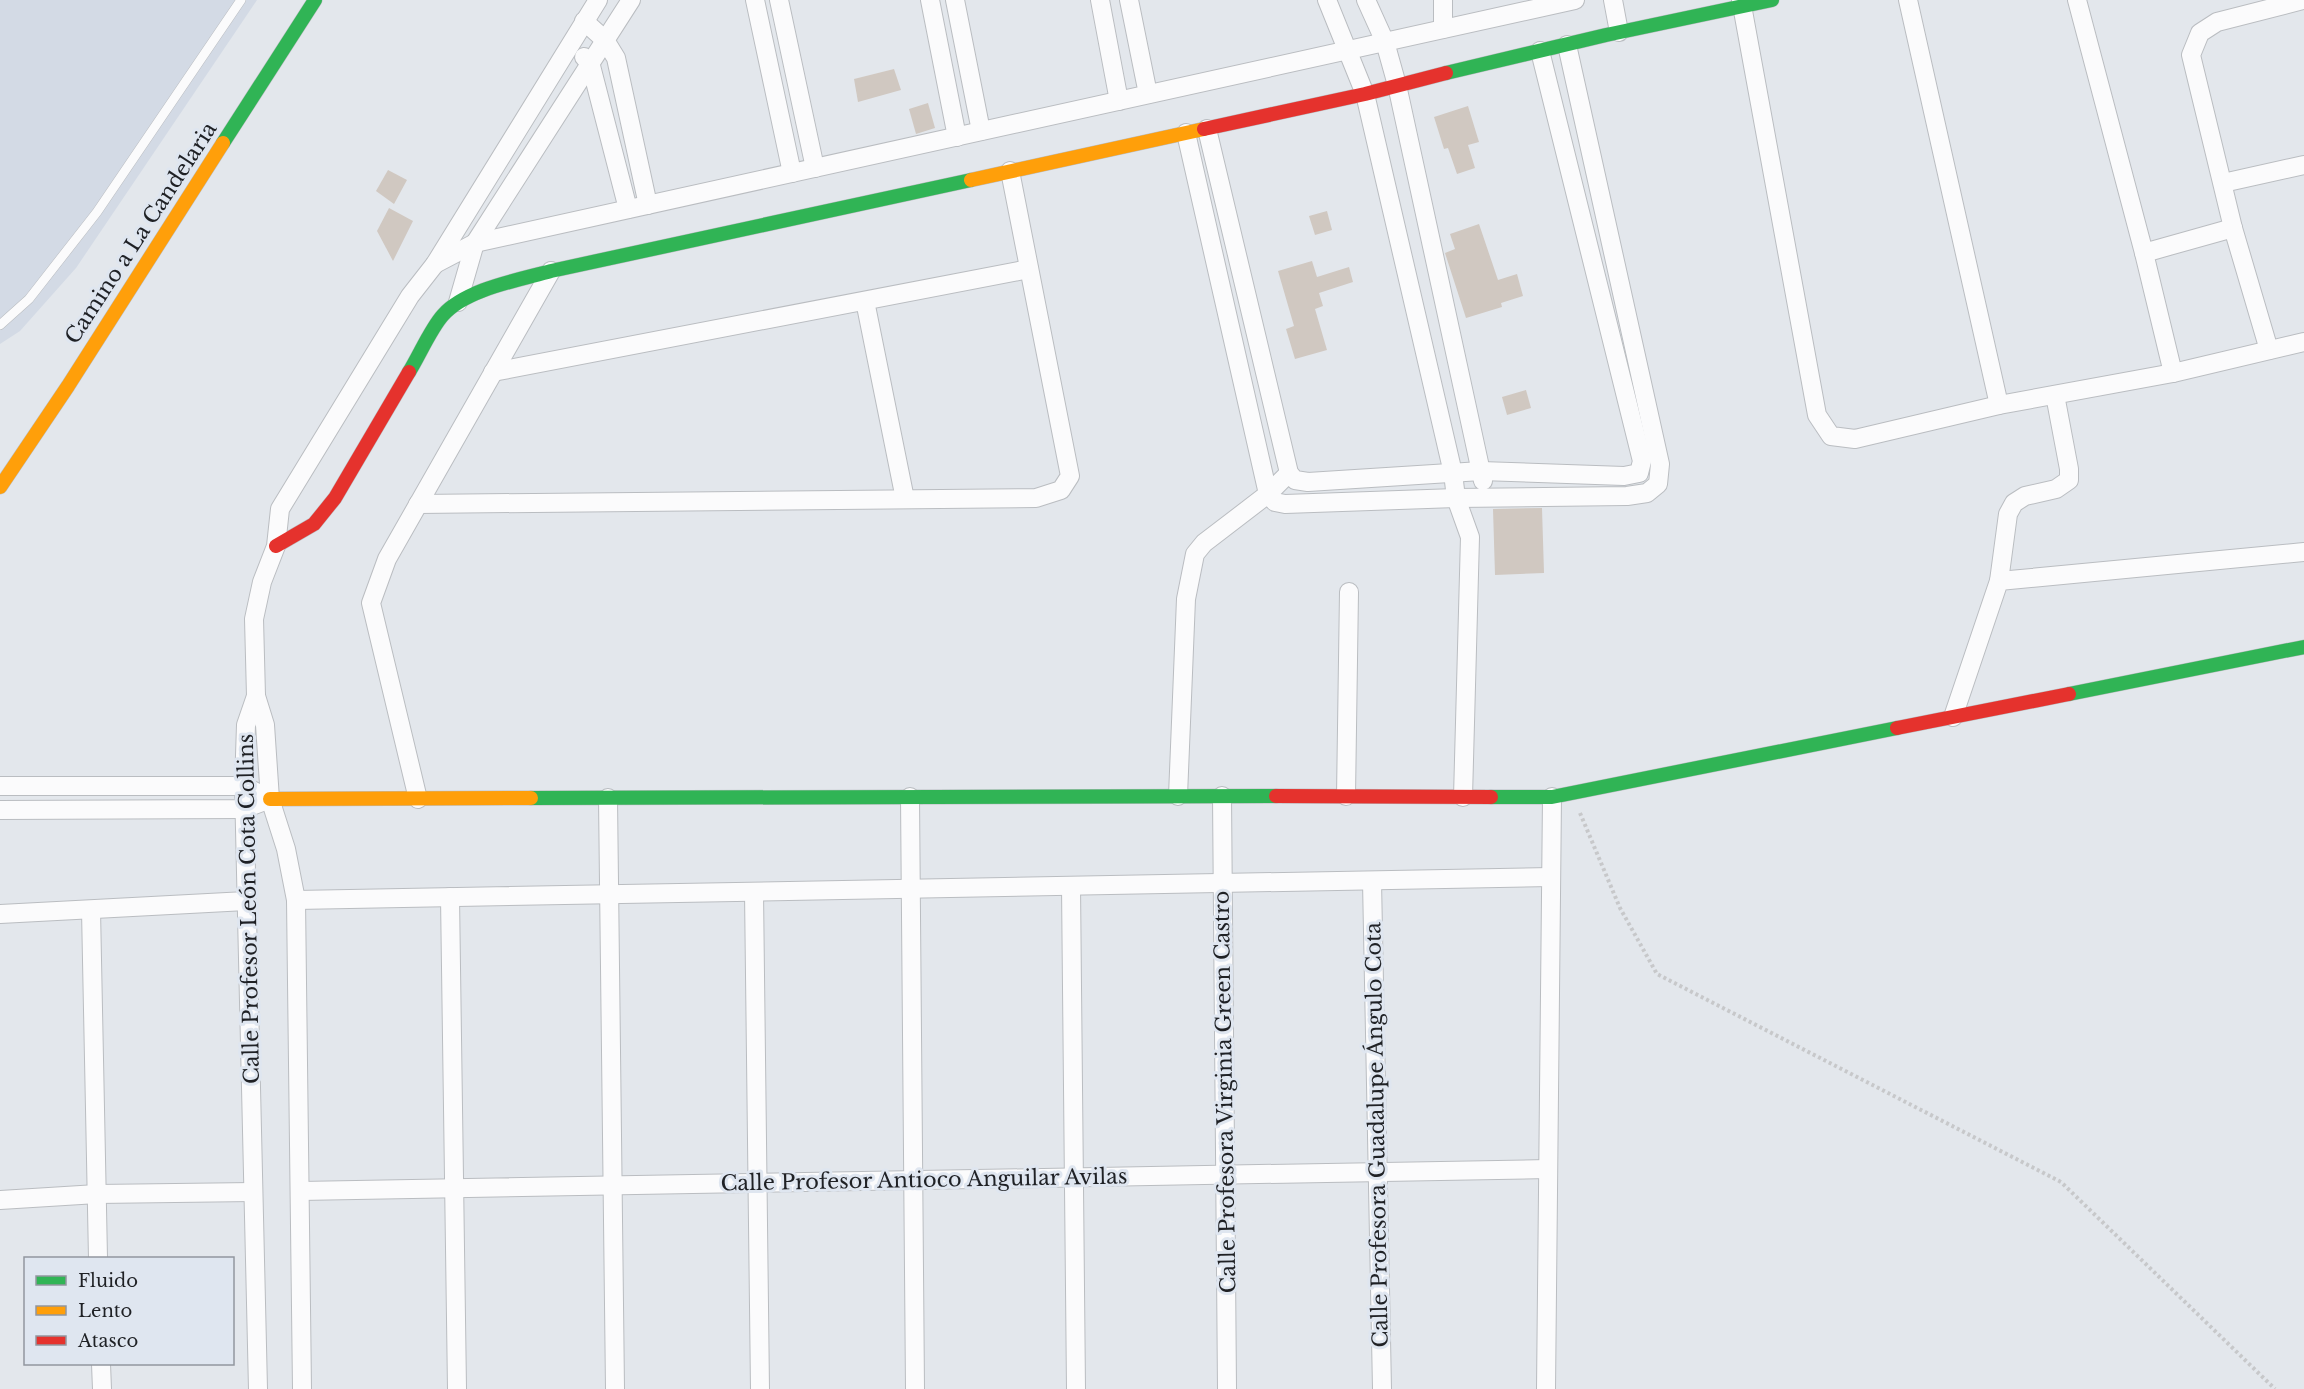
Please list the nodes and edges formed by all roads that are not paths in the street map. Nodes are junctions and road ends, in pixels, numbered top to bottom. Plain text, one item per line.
1 (241, 0) edge
2 (315, 0) edge
3 (598, 0) edge
4 (631, 0) edge
5 (755, 0) edge
6 (779, 0) edge
7 (930, 0) edge
8 (955, 0) edge
9 (1100, 0) edge
10 (1129, 0) edge
11 (1327, 0) edge
12 (1366, 0) edge
13 (1443, 0) edge
14 (1575, 0) edge
15 (1613, 0) edge
16 (1772, 0) edge
17 (1908, 0) edge
18 (2077, 0) edge
19 (2296, 1) edge
20 (1742, 3) edge
21 (584, 21) junction
22 (1443, 29) junction
23 (1619, 32) junction
24 (605, 40) junction
25 (1385, 42) junction
26 (569, 45) junction
27 (1567, 45) junction
28 (1348, 50) junction
29 (1540, 51) junction
30 (590, 62) junction
31 (1397, 85) junction
32 (1148, 94) junction
33 (1365, 94) junction
34 (1119, 101) junction
35 (1207, 129) junction
36 (981, 131) junction
37 (1186, 133) junction
38 (957, 136) junction
39 (2304, 165) edge
40 (815, 168) junction
41 (1010, 171) junction
42 (792, 173) junction
43 (2223, 183) junction
44 (648, 205) junction
45 (628, 209) junction
46 (2234, 228) junction
47 (475, 243) junction
48 (2145, 253) junction
49 (435, 264) junction
50 (1029, 269) junction
51 (551, 271) junction
52 (865, 301) junction
53 (458, 302) junction
54 (0, 325) edge
55 (2304, 342) edge
56 (2269, 350) junction
57 (493, 372) junction
58 (2173, 373) junction
59 (2055, 395) junction
60 (1998, 405) junction
61 (1481, 471) junction
62 (1288, 472) junction
63 (1453, 473) junction
64 (0, 488) edge
65 (1268, 494) junction
66 (1485, 497) junction
67 (1456, 498) junction
68 (905, 500) junction
69 (418, 504) junction
70 (276, 546) junction
71 (2304, 552) edge
72 (1999, 581) junction
73 (1349, 592) dead end
74 (2304, 647) edge
75 (256, 696) junction
76 (1953, 717) junction
77 (0, 786) edge
78 (244, 786) junction
79 (1178, 796) junction
80 (1222, 796) junction
81 (1346, 796) junction
82 (910, 797) junction
83 (1463, 797) junction
84 (1552, 797) junction
85 (608, 798) junction
86 (270, 799) junction
87 (418, 799) junction
88 (244, 809) junction
89 (0, 810) edge
90 (1551, 878) junction
91 (1372, 881) junction
92 (1223, 883) junction
93 (1071, 886) junction
94 (911, 889) junction
95 (754, 892) junction
96 (609, 894) junction
97 (450, 897) junction
98 (296, 900) junction
99 (246, 901) junction
100 (91, 910) junction
101 (0, 914) edge
102 (1548, 1169) junction
103 (1378, 1172) junction
104 (1225, 1175) junction
105 (1074, 1177) junction
106 (914, 1180) junction
107 (758, 1183) junction
108 (612, 1185) junction
109 (454, 1188) junction
110 (300, 1191) junction
111 (253, 1192) junction
112 (97, 1194) junction
113 (0, 1200) edge
114 (98, 1257) edge
115 (101, 1365) edge
116 (102, 1389) edge
117 (258, 1389) edge
118 (302, 1389) edge
119 (457, 1389) edge
120 (615, 1389) edge
121 (760, 1389) edge
122 (915, 1389) edge
123 (1076, 1389) edge
124 (1227, 1389) edge
125 (1382, 1389) edge
126 (1546, 1389) edge

1 - 54 lane
2 - 64 street, Camino a La Candelaria
3 - 21 street
4 - 24 street
5 - 42 street
6 - 40 street
7 - 38 street
8 - 36 street
9 - 34 street
10 - 32 street
11 - 28 street
12 - 25 street
13 - 22 street
14 - 22 street
15 - 23 street
16 - 20 street
17 - 60 street
18 - 48 street
19 - 43 street
20 - 23 street
20 - 60 street
21 - 24 street
21 - 26 street
22 - 25 street
23 - 27 street
24 - 30 street
24 - 44 street
25 - 28 street
25 - 31 street
26 - 30 street
26 - 49 street
27 - 29 street
27 - 66 street
28 - 32 street
28 - 33 street
29 - 31 street
29 - 61 street
30 - 45 street
30 - 47 street
31 - 33 street
31 - 61 street
32 - 34 street
33 - 35 street
33 - 63 street
34 - 36 street
35 - 37 street
35 - 62 street
36 - 38 street
37 - 41 street
37 - 65 street
38 - 40 street
39 - 43 street
40 - 42 street
41 - 50 street
41 - 51 street
42 - 44 street
43 - 46 street
44 - 45 street
45 - 47 street
46 - 48 street
46 - 56 street
47 - 49 street
47 - 53 street
48 - 58 street
49 - 70 street
50 - 52 street
50 - 68 street
51 - 53 street
51 - 57 street
52 - 57 street
52 - 68 street
53 - 70 street
55 - 56 street
56 - 58 street
57 - 69 street
58 - 59 street
59 - 60 street
59 - 72 street
61 - 63 street
61 - 66 street
62 - 63 street
62 - 65 street
63 - 67 street
65 - 67 street
65 - 79 street
66 - 67 street
67 - 83 street
68 - 69 street
69 - 87 street
70 - 75 street
71 - 72 street
72 - 76 street
73 - 81 street
74 - 76 street
75 - 78 street, Calle Profesor León Cota Collins
75 - 86 street, Calle Profesor León Cota Collins
76 - 84 street
77 - 78 street
78 - 86 street
78 - 88 street, Calle Profesor León Cota Collins
79 - 80 street
79 - 82 street
80 - 81 street
80 - 92 street, Calle Profesora Virginia Green Castro
81 - 83 street
82 - 85 street
82 - 94 street
83 - 84 street
84 - 90 street
85 - 87 street
85 - 96 street
86 - 87 street
86 - 88 street
86 - 98 street, Calle Profesor León Cota Collins
88 - 89 street
88 - 99 street, Calle Profesor León Cota Collins
90 - 91 street
90 - 102 street
91 - 92 street
91 - 103 street, Calle Profesora Guadalupe Ángulo Cota
92 - 93 street
92 - 104 street, Calle Profesora Virginia Green Castro
93 - 94 street
93 - 105 street
94 - 95 street
94 - 106 street
95 - 96 street
95 - 107 street
96 - 97 street
96 - 108 street
97 - 98 street
97 - 109 street
98 - 110 street, Calle Profesor León Cota Collins
99 - 100 street
99 - 111 street, Calle Profesor León Cota Collins
100 - 101 street
100 - 112 street
102 - 103 street, Calle Profesor Antioco Anguilar Avilas
102 - 126 street
103 - 104 street, Calle Profesor Antioco Anguilar Avilas
103 - 125 street, Calle Profesora Guadalupe Ángulo Cota
104 - 105 street, Calle Profesor Antioco Anguilar Avilas
104 - 124 street, Calle Profesora Virginia Green Castro
105 - 106 street, Calle Profesor Antioco Anguilar Avilas
105 - 123 street
106 - 107 street, Calle Profesor Antioco Anguilar Avilas
106 - 122 street
107 - 108 street, Calle Profesor Antioco Anguilar Avilas
107 - 121 street
108 - 109 street, Calle Profesor Antioco Anguilar Avilas
108 - 120 street
109 - 110 street, Calle Profesor Antioco Anguilar Avilas
109 - 119 street
110 - 118 street, Calle Profesor León Cota Collins
111 - 112 street
111 - 117 street, Calle Profesor León Cota Collins
112 - 113 street
112 - 114 street
115 - 116 street

